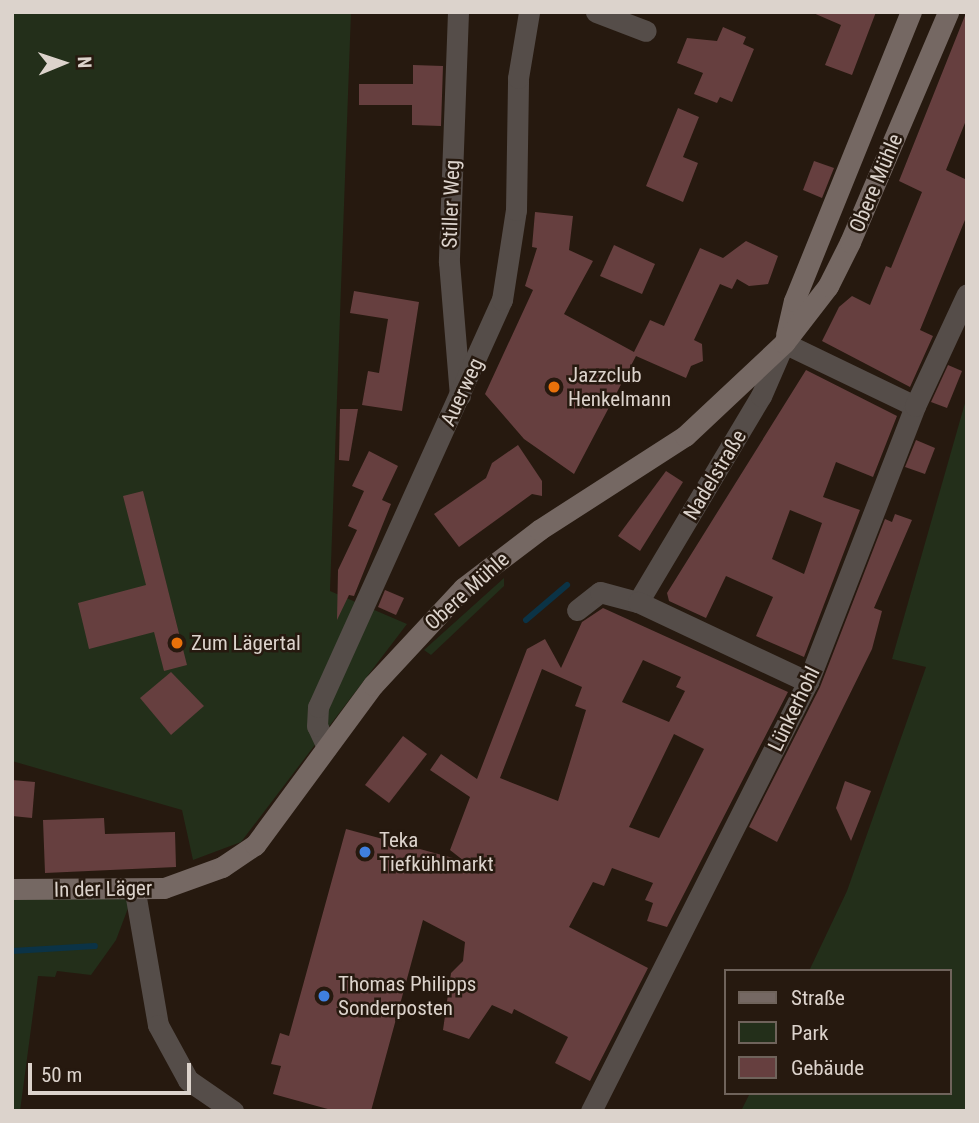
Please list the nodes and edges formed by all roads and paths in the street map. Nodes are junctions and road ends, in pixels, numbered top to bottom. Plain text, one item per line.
1 (458, 12) edge
2 (530, 12) edge
3 (596, 12) edge
4 (911, 12) edge
5 (948, 12) edge
6 (646, 31) dead end
7 (967, 295) edge
8 (784, 343) junction
9 (460, 396) junction
10 (915, 406) junction
11 (639, 602) junction
12 (577, 610) dead end
13 (808, 682) junction
14 (327, 747) junction
15 (192, 880) joint
16 (12, 890) edge
17 (135, 892) junction
18 (233, 1111) edge
19 (591, 1111) edge

1 - 9 street, Stiller Weg
2 - 9 street, Auerweg
3 - 6 street
4 - 8 main road, Obere Mühle
5 - 8 main road, Obere Mühle
7 - 10 street, Lünkerhohl
8 - 10 street
8 - 11 street, Nadelstraße
8 - 14 main road, Obere Mühle
9 - 14 street, Auerweg
10 - 13 street, Lünkerhohl
11 - 12 street
11 - 13 street
13 - 19 street, Lünkerhohl
14 - 15 main road, Obere Mühle
15 - 17 main road, In der Läger
16 - 17 main road, In der Läger
17 - 18 street

